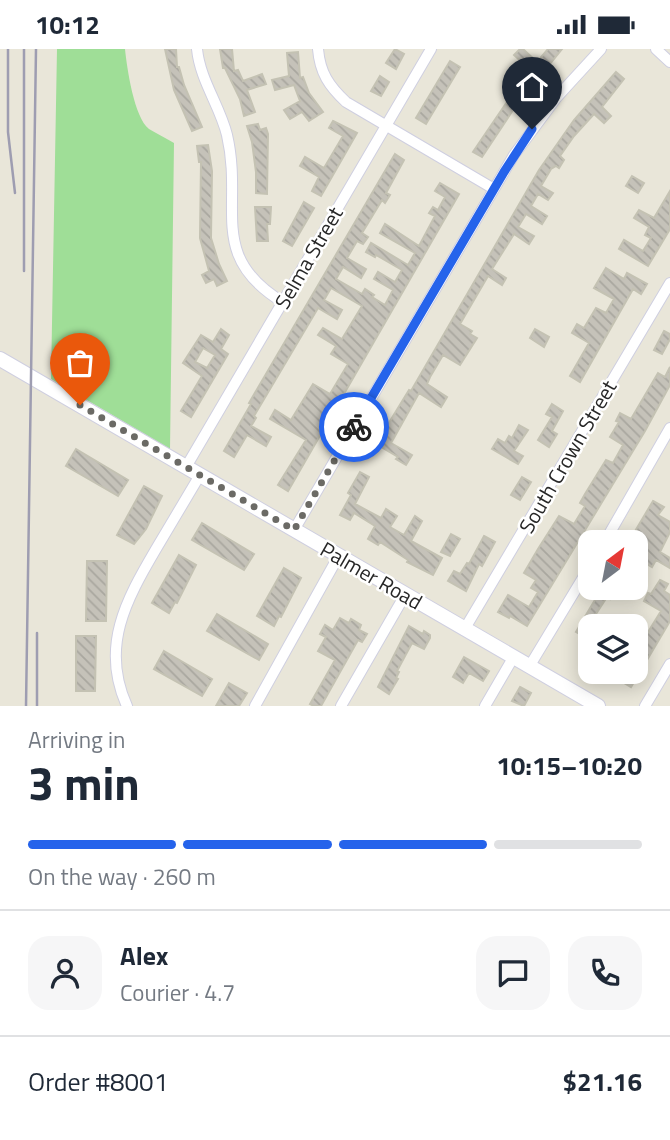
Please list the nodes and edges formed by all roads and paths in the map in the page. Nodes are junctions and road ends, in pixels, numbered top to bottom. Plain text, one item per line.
1 (197, 49) edge
2 (318, 49) edge
3 (431, 49) edge
4 (601, 49) edge
5 (656, 49) edge
6 (670, 62) edge
7 (386, 126) junction
8 (494, 189) junction
9 (670, 283) edge
10 (284, 303) junction
11 (0, 359) edge
12 (670, 428) edge
13 (186, 467) junction
14 (200, 475) junction
15 (294, 530) junction
16 (611, 530) edge
17 (338, 557) junction
18 (578, 586) edge
19 (405, 595) junction
20 (464, 630) junction
21 (513, 658) junction
22 (670, 664) edge
23 (528, 667) junction
24 (127, 706) edge
25 (255, 706) edge
26 (341, 706) edge
27 (485, 706) edge
28 (598, 706) edge
29 (645, 706) edge

1 - 10 street
2 - 7 street
3 - 7 street, Selma Street
4 - 8 street
5 - 6 street
7 - 8 street
7 - 10 street, Selma Street
8 - 15 street
9 - 20 street, South Crown Street
10 - 13 street, Selma Street
11 - 13 street, Palmer Road
12 - 16 street
13 - 14 street, Palmer Road
14 - 15 street, Palmer Road
14 - 24 street
15 - 17 street, Palmer Road
17 - 19 street, Palmer Road
17 - 25 street
18 - 23 street
19 - 20 street, Palmer Road
19 - 26 street
20 - 21 street, Palmer Road
21 - 23 street, Palmer Road
21 - 27 street
22 - 29 street
23 - 28 street, Palmer Road

